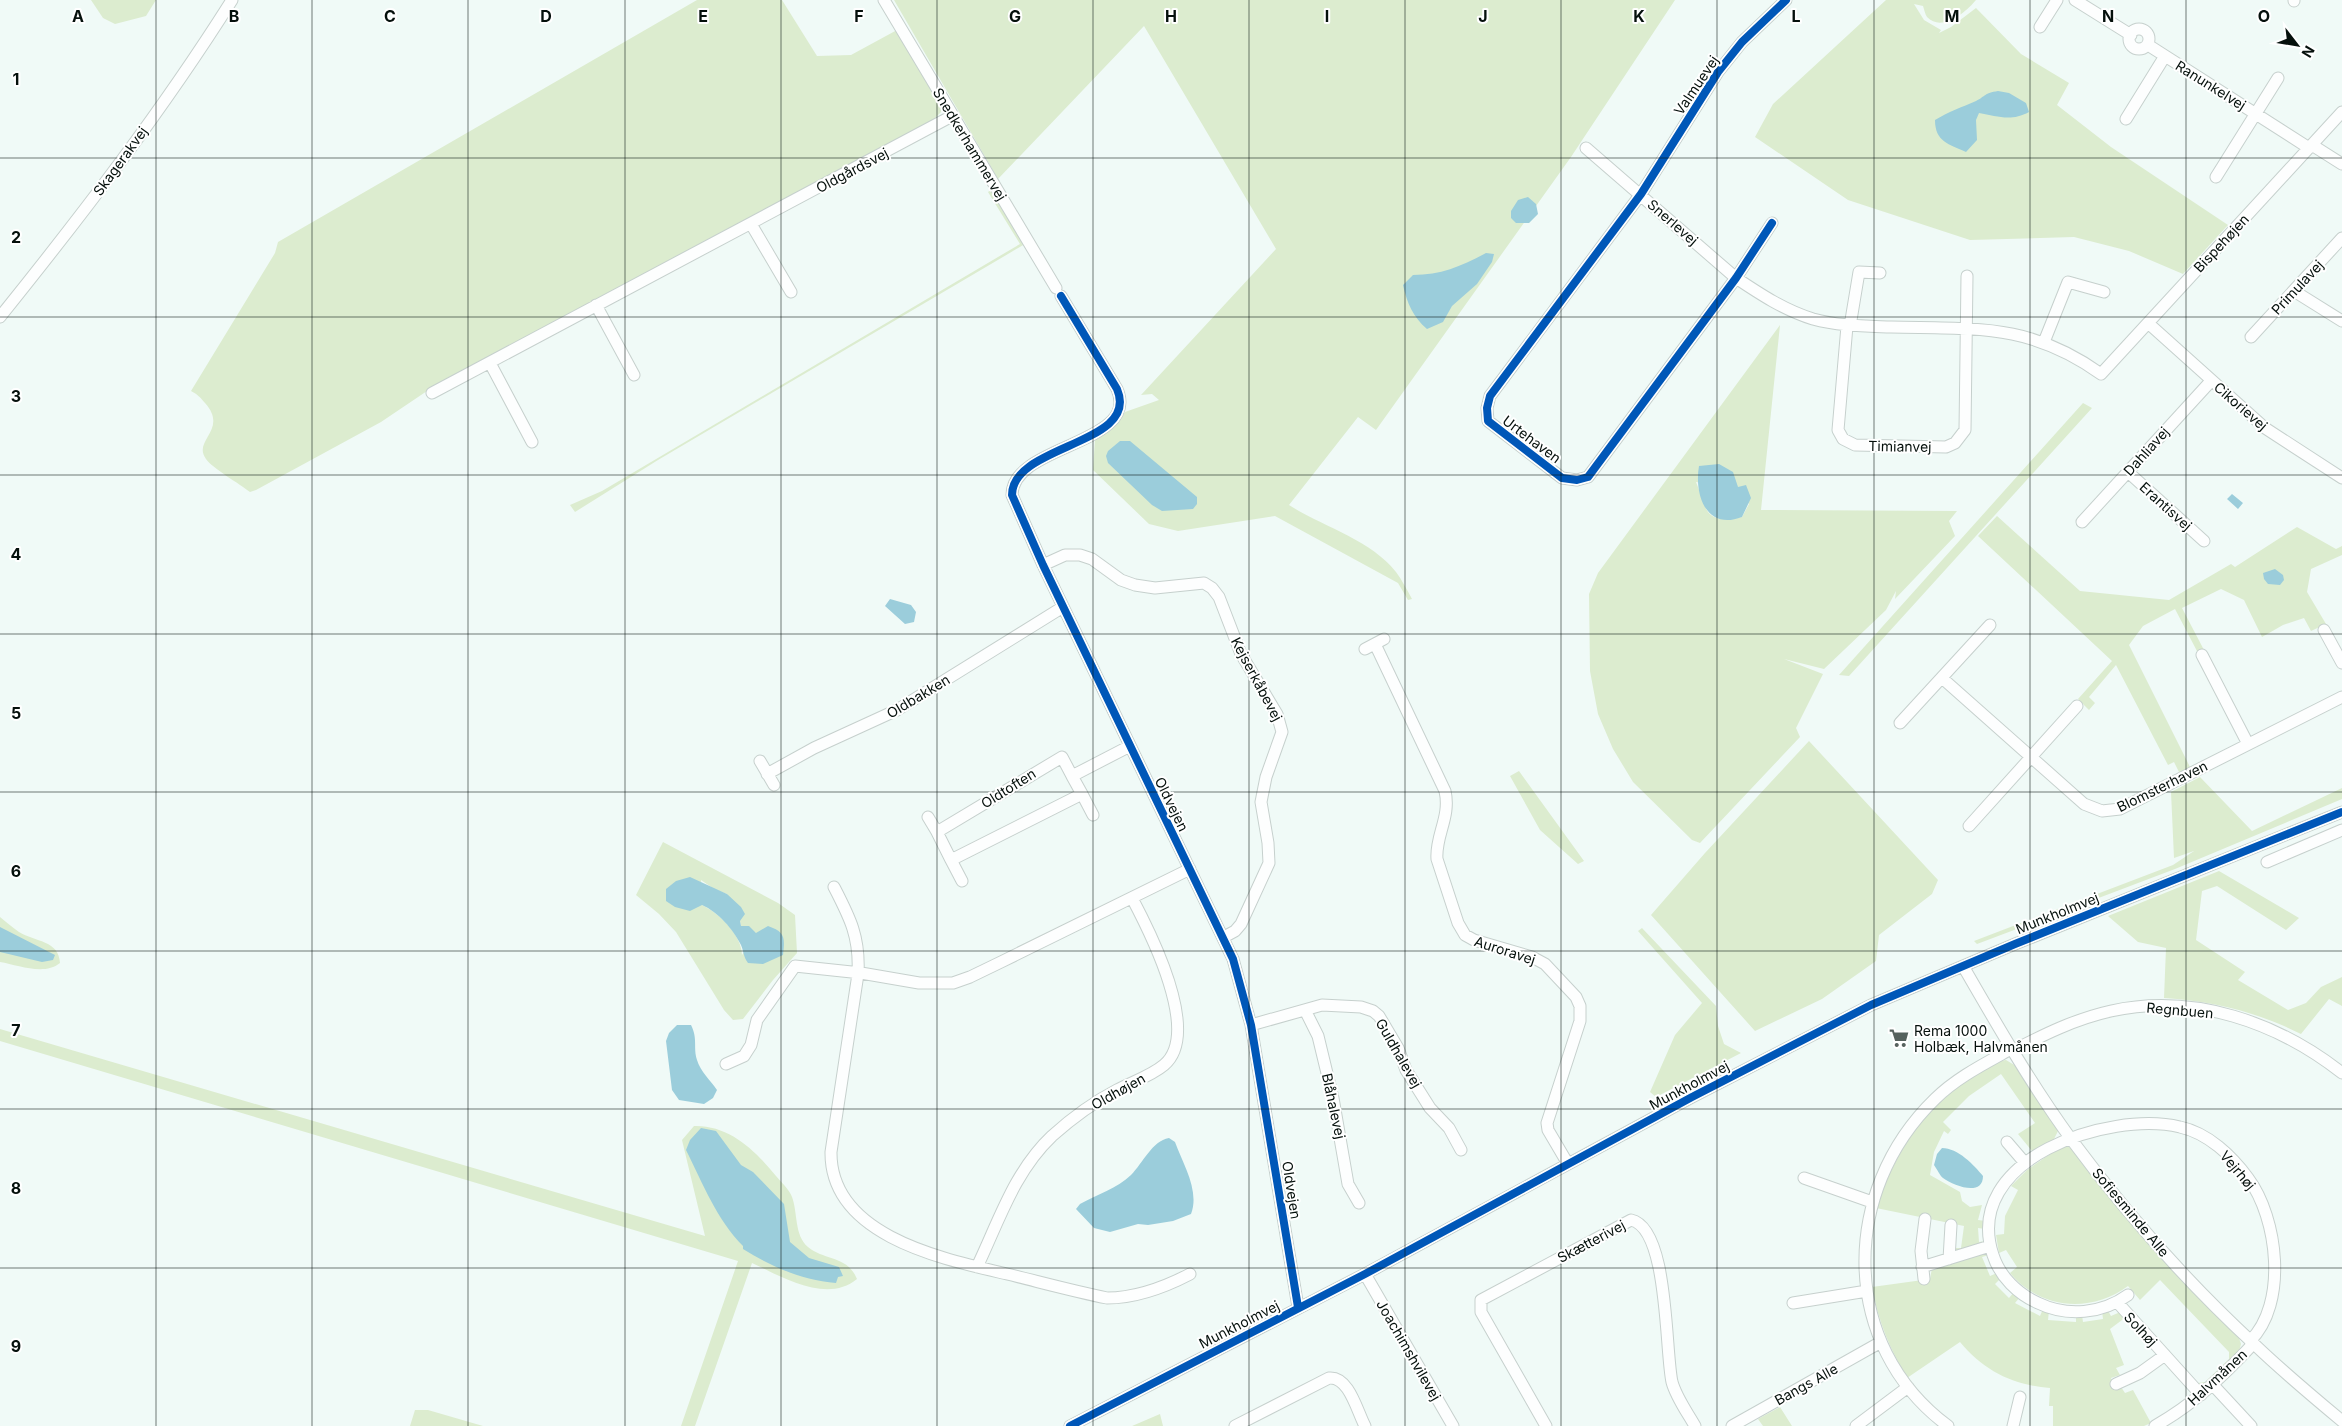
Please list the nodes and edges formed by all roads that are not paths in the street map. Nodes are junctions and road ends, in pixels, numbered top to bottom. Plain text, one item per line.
1 (232, 0) edge
2 (884, 0) edge
3 (1786, 0) edge
4 (2057, 0) edge
5 (2075, 0) edge
6 (2040, 27) dead end
7 (2165, 56) junction
8 (2278, 78) dead end
9 (2342, 112) edge
10 (2256, 113) junction
11 (952, 116) junction
12 (2126, 119) dead end
13 (2311, 146) junction
14 (1586, 148) dead end
15 (2342, 164) edge
16 (2216, 177) dead end
17 (1641, 194) junction
18 (1772, 223) dead end
19 (752, 224) junction
20 (2342, 238) edge
21 (1880, 273) dead end
22 (1967, 276) dead end
23 (1736, 278) junction
24 (2294, 291) junction
25 (791, 292) dead end
26 (2104, 292) dead end
27 (596, 305) junction
28 (0, 317) edge
29 (2342, 321) edge
30 (2148, 324) junction
31 (1849, 326) junction
32 (1967, 329) junction
33 (2251, 337) dead end
34 (2044, 342) junction
35 (490, 362) junction
36 (2101, 374) joint
37 (634, 375) dead end
38 (2211, 381) junction
39 (1114, 382) joint
40 (432, 393) dead end
41 (532, 442) dead end
42 (2128, 472) junction
43 (2342, 478) edge
44 (2082, 522) dead end
45 (2204, 541) dead end
46 (1043, 565) junction
47 (1063, 607) junction
48 (1990, 625) dead end
49 (2324, 630) dead end
50 (1375, 644) dead end
51 (2202, 655) dead end
52 (2342, 663) edge
53 (1942, 678) junction
54 (2342, 697) edge
55 (2077, 706) dead end
56 (1900, 723) dead end
57 (2248, 744) junction
58 (1130, 746) junction
59 (2031, 758) junction
60 (760, 761) dead end
61 (767, 774) junction
62 (1072, 776) junction
63 (774, 785) dead end
64 (1082, 794) junction
65 (2342, 812) edge
66 (1093, 815) dead end
67 (928, 818) dead end
68 (1969, 826) dead end
69 (2342, 830) edge
70 (937, 832) junction
71 (951, 860) junction
72 (2267, 862) dead end
73 (1190, 870) junction
74 (962, 881) dead end
75 (834, 887) dead end
76 (1132, 898) junction
77 (1224, 937) junction
78 (1963, 966) junction
79 (858, 974) junction
80 (1305, 1010) junction
81 (1251, 1025) junction
82 (2011, 1050) junction
83 (726, 1064) dead end
84 (2342, 1073) edge
85 (2070, 1138) junction
86 (2007, 1142) dead end
87 (1461, 1149) dead end
88 (2025, 1163) junction
89 (1568, 1164) junction
90 (1804, 1178) dead end
91 (1872, 1202) junction
92 (1360, 1203) dead end
93 (1925, 1219) dead end
94 (1951, 1225) dead end
95 (1990, 1246) junction
96 (1949, 1259) junction
97 (977, 1267) junction
98 (1190, 1274) dead end
99 (1365, 1274) junction
100 (1867, 1290) junction
101 (2128, 1295) dead end
102 (2117, 1302) junction
103 (1793, 1303) dead end
104 (1298, 1307) junction
105 (1880, 1342) junction
106 (2252, 1342) junction
107 (2165, 1355) junction
108 (2116, 1384) dead end
109 (2213, 1385) junction
110 (1908, 1387) junction
111 (2201, 1395) junction
112 (2020, 1398) dead end
113 (2342, 1421) edge
114 (1077, 1424) edge
115 (1235, 1426) edge
116 (1365, 1426) edge
117 (1453, 1426) edge
118 (1546, 1426) edge
119 (1695, 1426) edge
120 (1732, 1426) edge
121 (1856, 1426) edge
122 (1948, 1426) edge
123 (2013, 1426) edge
124 (2156, 1426) edge
125 (2251, 1426) edge

1 - 28 street, Skagerakvej
2 - 11 street, Snedkerhammervej
3 - 17 street, Valmuevej
4 - 6 street
5 - 7 street, Ranunkelvej
7 - 10 street, Ranunkelvej
7 - 12 street, Ranunkelvej
8 - 10 street, Ranunkelvej
9 - 13 street, Bispehøjen
10 - 13 street, Ranunkelvej
10 - 16 street, Ranunkelvej
11 - 19 street, Oldgårdsvej
11 - 39 street, Snedkerhammervej
13 - 15 street, Ranunkelvej
13 - 30 street, Bispehøjen
14 - 17 street, Snerlevej
17 - 23 street, Snerlevej
17 - 23 street, Urtehaven
18 - 23 street
19 - 25 street
19 - 27 street, Oldgårdsvej
20 - 24 street, Primulavej
21 - 31 street
22 - 32 street
23 - 31 street, Snerlevej
24 - 29 street
24 - 33 street, Primulavej
26 - 34 street
27 - 35 street, Oldgårdsvej
27 - 37 street
30 - 36 street, Bispehøjen
30 - 38 street, Cikorievej
31 - 32 street, Snerlevej
31 - 32 street, Timianvej
32 - 34 street, Snerlevej
34 - 36 street, Snerlevej
35 - 40 street, Oldgårdsvej
35 - 41 street
38 - 42 street, Dahliavej
38 - 43 street, Cikorievej
39 - 46 street, Oldvejen
42 - 44 street, Dahliavej
42 - 45 street, Erantisvej
46 - 47 street, Oldvejen
46 - 77 street, Kejserkåbevej
47 - 58 street, Oldvejen
47 - 61 street, Oldbakken
48 - 53 street
49 - 52 street
50 - 89 street, Auroravej
51 - 57 street
53 - 56 street
53 - 59 street, Blomsterhaven
54 - 57 street, Blomsterhaven
55 - 59 street
57 - 59 street, Blomsterhaven
58 - 62 street
58 - 73 street, Oldvejen
59 - 68 street
60 - 61 street
61 - 63 street
62 - 64 street, Oldtoften
62 - 70 street, Oldtoften
64 - 66 street, Oldtoften
64 - 71 street
65 - 78 street, Munkholmvej
67 - 70 street
69 - 72 street
70 - 71 street
71 - 74 street
73 - 76 street
73 - 77 street, Oldvejen
75 - 79 street
76 - 79 street
76 - 97 street, Oldhøjen
77 - 81 street, Oldvejen
78 - 82 street, Sofiesminde Alle
78 - 89 street, Munkholmvej
79 - 83 street
79 - 97 street
80 - 81 street, Guldhalevej
80 - 87 street, Guldhalevej
80 - 92 street, Blåhalevej
81 - 104 street, Oldvejen
82 - 84 street, Regnbuen
82 - 85 street, Sofiesminde Alle
82 - 91 street
85 - 88 street, Solhøj
85 - 106 street, Sofiesminde Alle
85 - 106 street, Vejrhøj
86 - 88 street
88 - 95 street, Solhøj
89 - 99 street, Munkholmvej
90 - 91 street
91 - 100 street
93 - 96 street
94 - 96 street
95 - 96 street
95 - 102 street, Solhøj
97 - 98 street
99 - 104 street, Munkholmvej
99 - 117 street, Joachimshvilevej
100 - 103 street
100 - 105 street
101 - 102 street, Solhøj
102 - 107 street, Solhøj
104 - 114 street, Munkholmvej
105 - 110 street
105 - 120 street, Bangs Alle
106 - 109 street, Halvmånen
106 - 113 street, Sofiesminde Alle
107 - 108 street, Solhøj
107 - 111 street, Solhøj
109 - 111 street, Halvmånen
109 - 125 street
110 - 121 street
110 - 122 street
111 - 124 street, Halvmånen
112 - 123 street
115 - 116 street
118 - 119 street, Skætterivej

